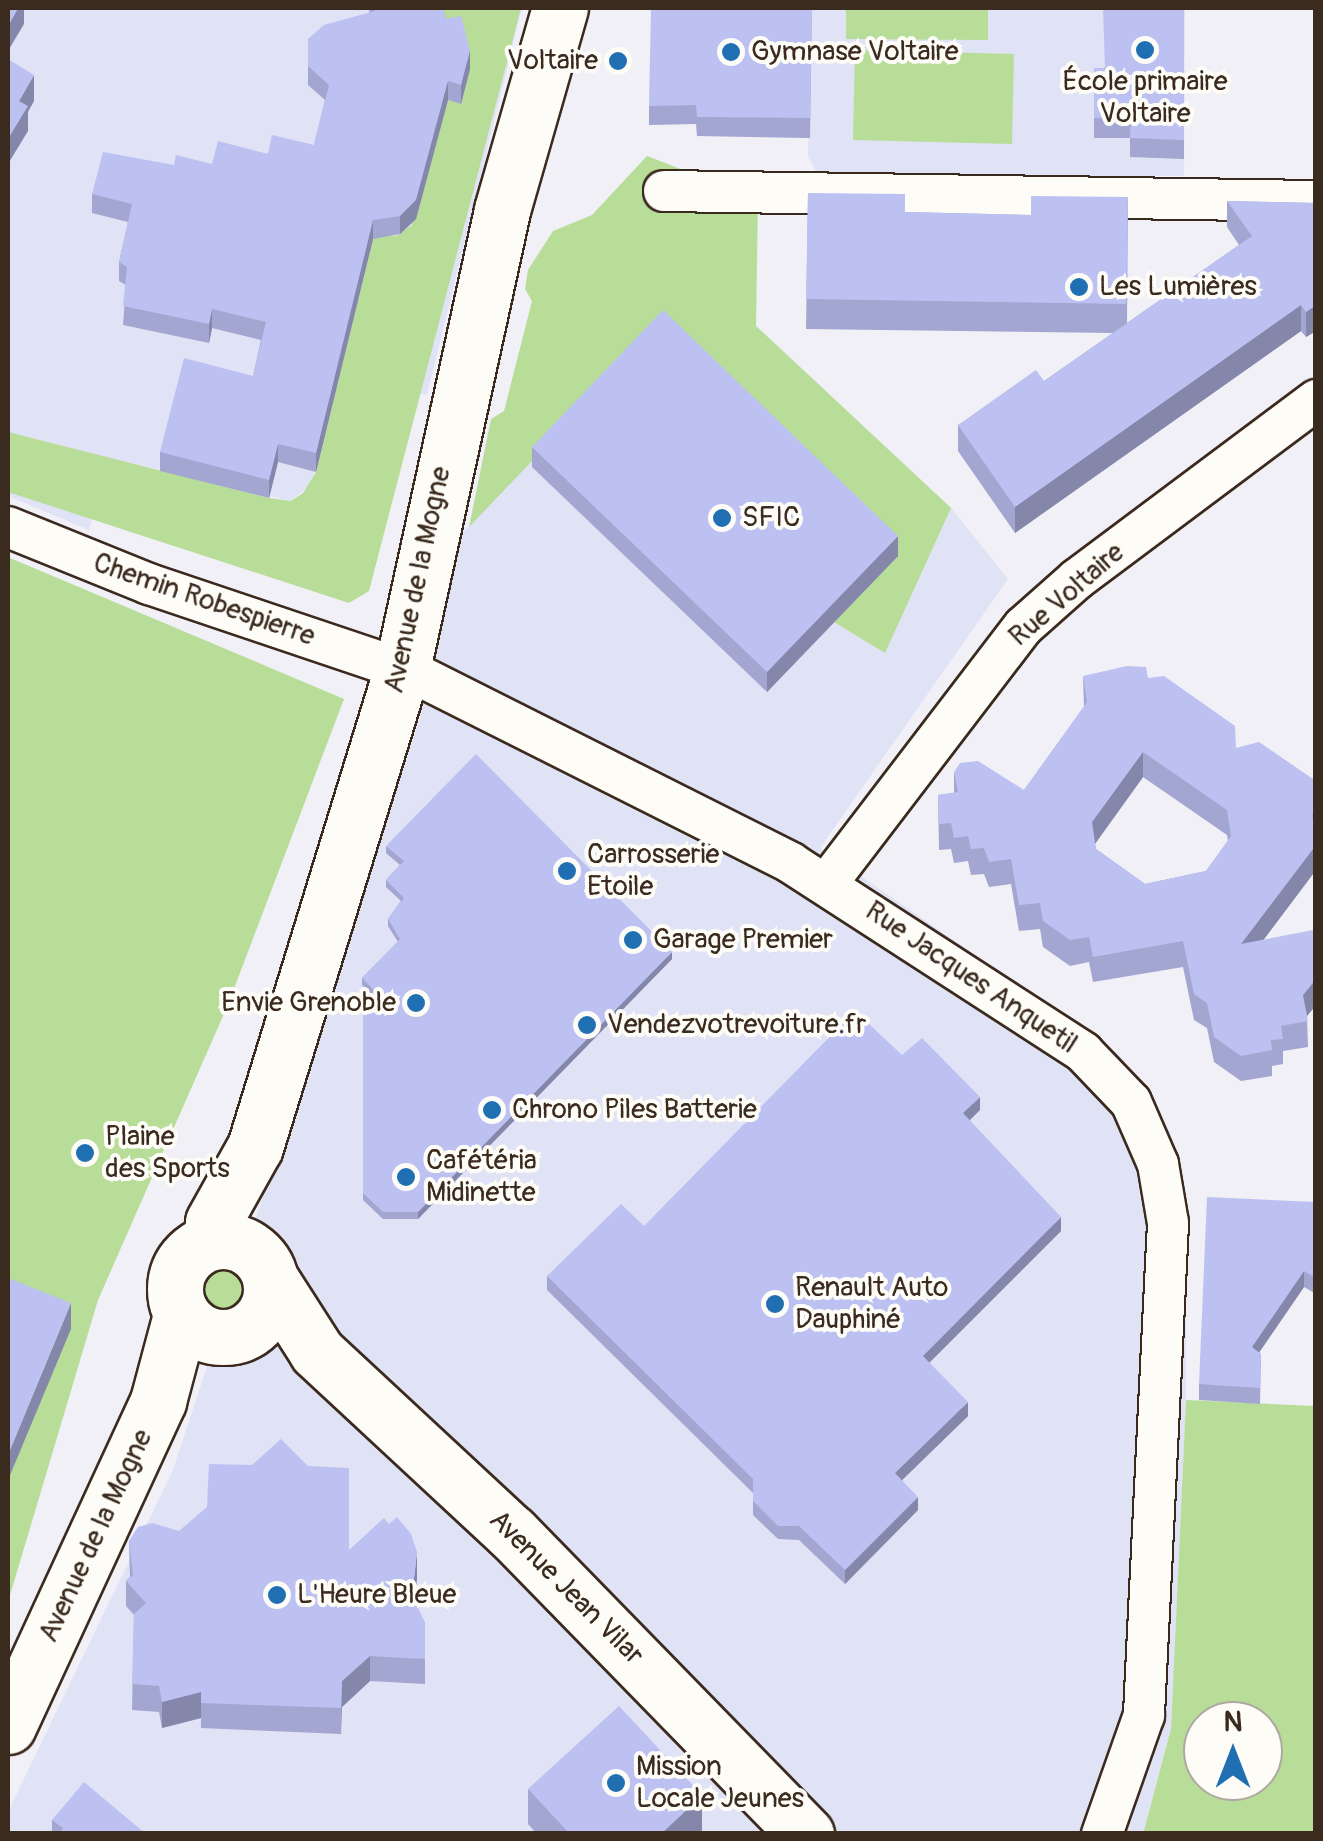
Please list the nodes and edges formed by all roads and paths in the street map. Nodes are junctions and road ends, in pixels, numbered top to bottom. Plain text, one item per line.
1 (560, 8) edge
2 (664, 191) dead end
3 (1316, 200) edge
4 (1316, 400) edge
5 (8, 528) edge
6 (402, 669) junction
7 (828, 882) junction
8 (255, 1147) junction
9 (210, 1242) junction
10 (268, 1272) junction
11 (214, 1329) junction
12 (317, 1352) junction
13 (8, 1726) edge
14 (806, 1834) edge
15 (1102, 1834) edge

1 - 6 main road, Avenue de la Mogne
2 - 3 street
4 - 7 street, Rue Voltaire
5 - 6 street, Chemin Robespierre
6 - 7 street, Rue Jacques Anquetil
6 - 8 main road, Avenue de la Mogne
7 - 15 street, Rue Jacques Anquetil
8 - 9 main road, Avenue de la Mogne
8 - 10 main road, Avenue de la Mogne
9 - 10 main road
9 - 11 main road
10 - 11 main road
10 - 12 main road, Avenue Jean Vilar
11 - 12 main road
11 - 13 main road, Avenue de la Mogne
12 - 14 main road, Avenue Jean Vilar

